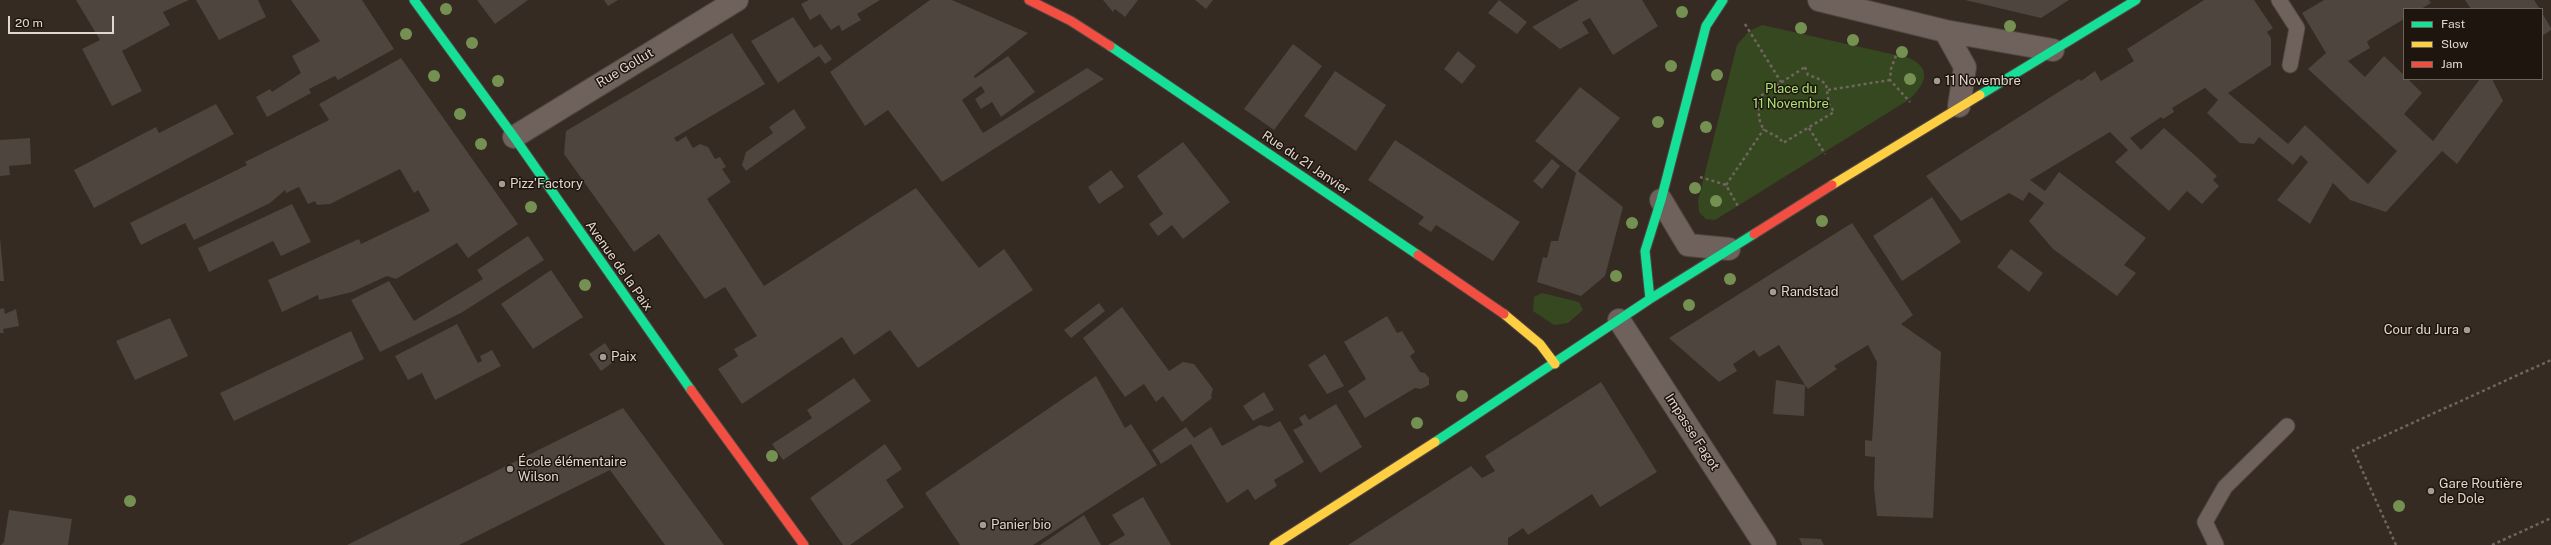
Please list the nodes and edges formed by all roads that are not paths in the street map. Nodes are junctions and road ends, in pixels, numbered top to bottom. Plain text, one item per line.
1 (414, 0) edge
2 (737, 0) edge
3 (1029, 0) edge
4 (1723, 0) edge
5 (1819, 0) edge
6 (2136, 0) edge
7 (2279, 0) edge
8 (1945, 31) junction
9 (2053, 50) junction
10 (2290, 65) dead end
11 (1960, 106) junction
12 (514, 137) junction
13 (1661, 200) junction
14 (1729, 249) junction
15 (1650, 299) junction
16 (1619, 320) junction
17 (1555, 364) junction
18 (2287, 426) dead end
19 (804, 545) edge
20 (1274, 545) edge
21 (1765, 545) edge
22 (2216, 545) edge

1 - 12 main road, Avenue de la Paix
2 - 12 street, Rue Gollut
3 - 17 main road, Rue du 21 Janvier
4 - 13 main road
5 - 8 street
6 - 9 main road
7 - 10 lane
8 - 9 street
8 - 11 street
9 - 11 main road
11 - 14 main road
12 - 19 main road, Avenue de la Paix
13 - 14 street
13 - 15 main road
14 - 15 main road
15 - 16 main road
16 - 17 main road
16 - 21 street, Impasse Fagot
17 - 20 main road
18 - 22 lane

